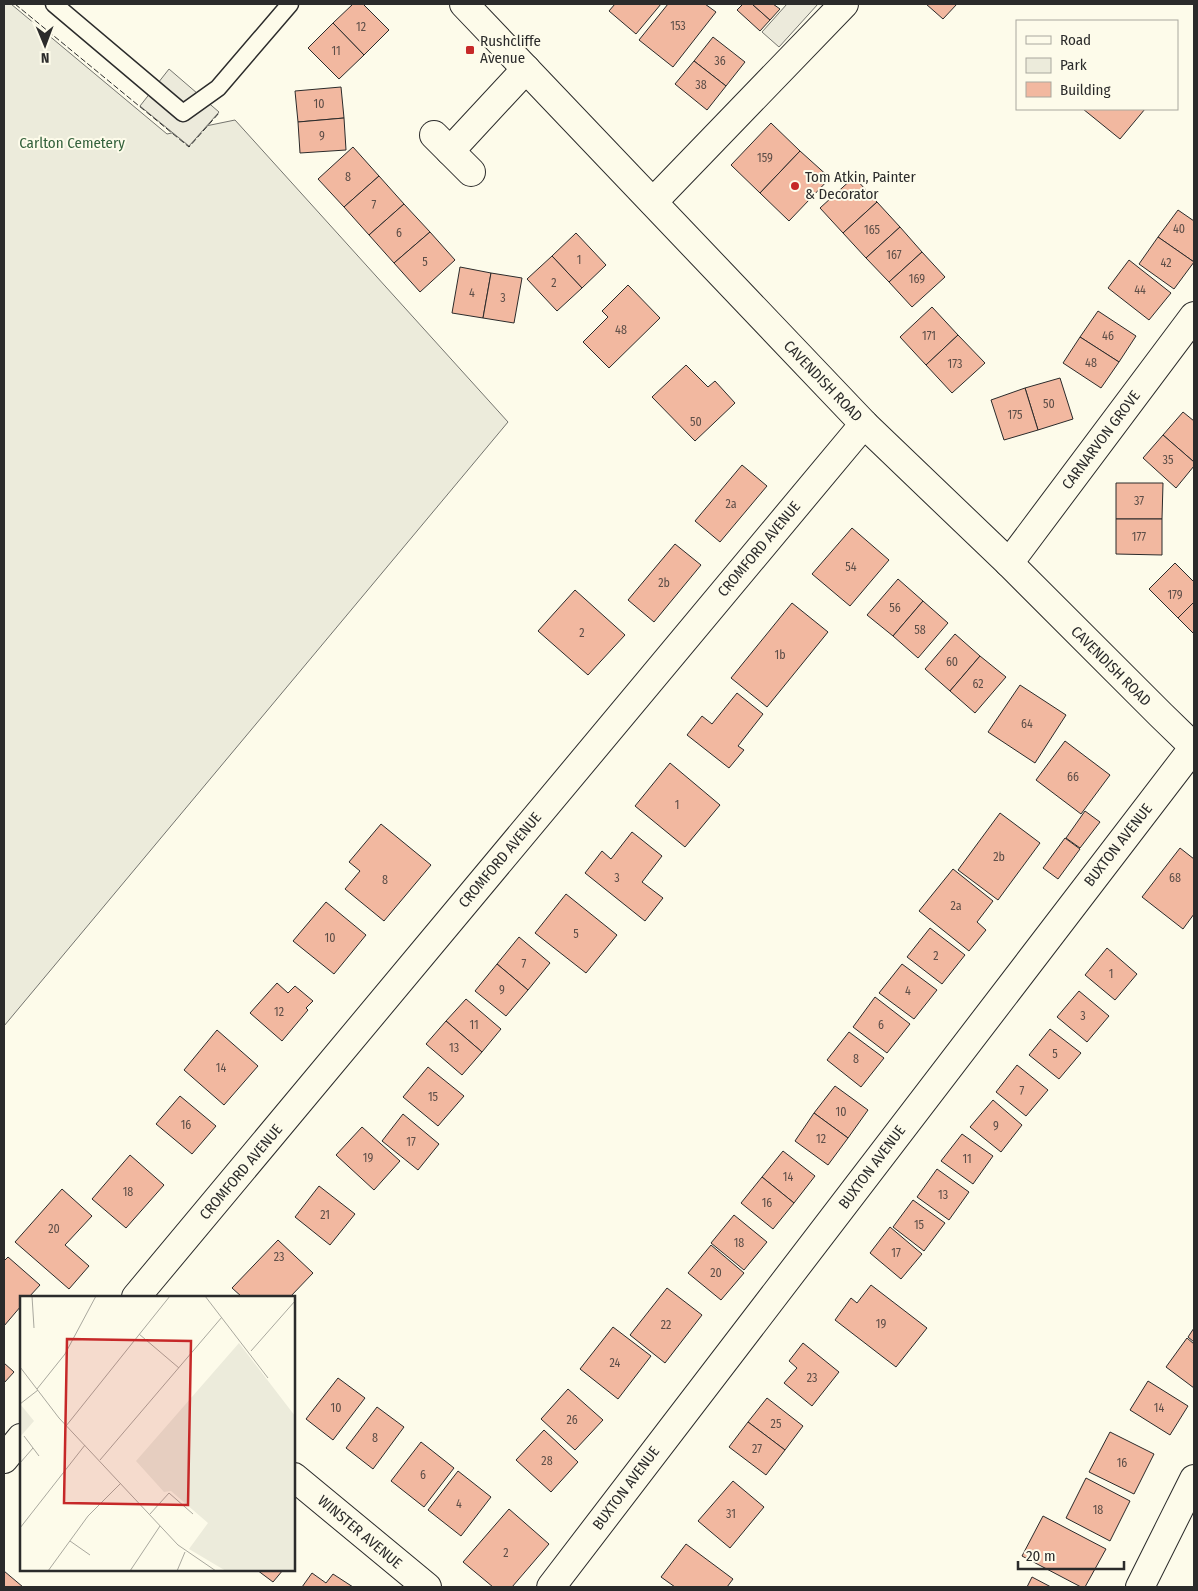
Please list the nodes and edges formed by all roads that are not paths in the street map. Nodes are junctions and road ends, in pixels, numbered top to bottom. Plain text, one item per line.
1 (54, 4) edge
2 (290, 4) edge
3 (464, 4) edge
4 (844, 4) edge
5 (526, 70) junction
6 (471, 172) dead end
7 (653, 202) junction
8 (1194, 316) edge
9 (864, 424) junction
10 (1009, 563) junction
11 (1194, 747) edge
12 (137, 1296) edge
13 (20, 1439) edge
14 (4, 1460) edge
15 (1194, 1478) edge
16 (295, 1479) edge
17 (427, 1587) edge
18 (551, 1587) edge
19 (1140, 1587) edge

1 - 2 lane
3 - 5 street, CAVENDISH ROAD
4 - 7 street
5 - 6 street
5 - 7 street, CAVENDISH ROAD
7 - 9 street, CAVENDISH ROAD
8 - 10 street, CARNARVON GROVE
9 - 10 street, CAVENDISH ROAD
9 - 12 street, CROMFORD AVENUE
10 - 11 street, CAVENDISH ROAD
11 - 18 street, BUXTON AVENUE
13 - 14 street
15 - 19 street
16 - 17 street, WINSTER AVENUE

